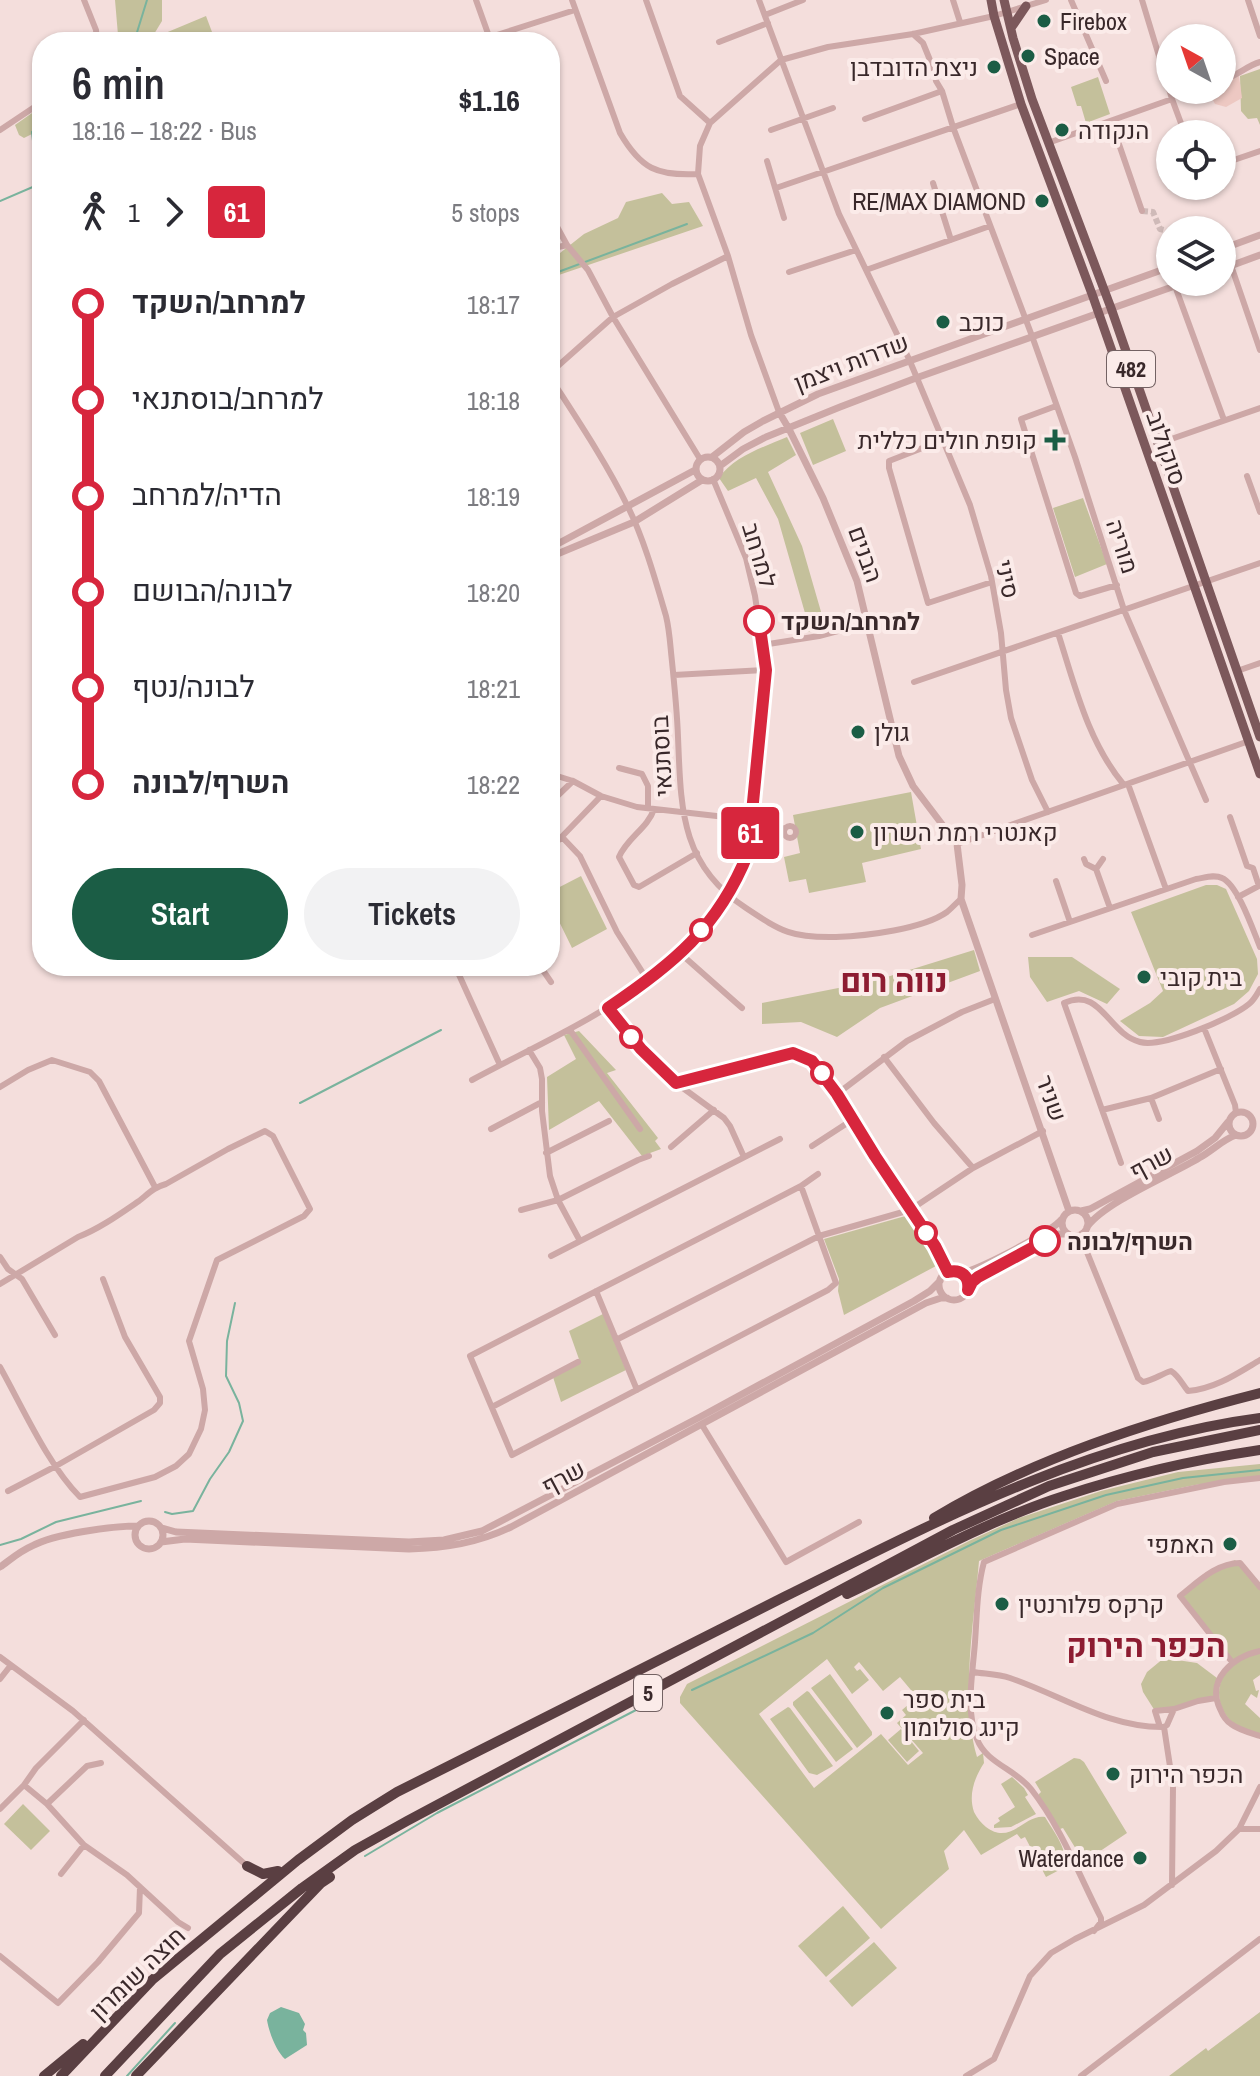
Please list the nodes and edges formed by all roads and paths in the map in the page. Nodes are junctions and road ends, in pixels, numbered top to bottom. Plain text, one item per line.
1 (84, 0) edge
2 (476, 0) edge
3 (572, 0) edge
4 (646, 0) edge
5 (759, 0) edge
6 (803, 0) edge
7 (953, 0) edge
8 (991, 0) edge
9 (1004, 0) edge
10 (1046, 0) edge
11 (1071, 0) edge
12 (1142, 0) edge
13 (1248, 0) edge
14 (1026, 6) junction
15 (575, 10) junction
16 (1007, 12) junction
17 (765, 15) junction
18 (994, 16) junction
19 (960, 22) junction
20 (768, 23) junction
21 (1011, 28) junction
22 (96, 32) edge
23 (487, 32) edge
24 (513, 32) edge
25 (913, 34) junction
26 (1260, 36) edge
27 (719, 42) dead end
28 (1156, 46) edge
29 (781, 60) junction
30 (1260, 62) edge
31 (1236, 74) edge
32 (1106, 81) dead end
33 (942, 91) junction
34 (1021, 104) junction
35 (1158, 104) edge
36 (833, 108) dead end
37 (32, 109) edge
38 (804, 118) junction
39 (865, 119) dead end
40 (1111, 121) junction
41 (710, 123) junction
42 (953, 127) junction
43 (0, 130) edge
44 (771, 130) dead end
45 (1048, 143) junction
46 (1260, 151) edge
47 (1236, 159) edge
48 (767, 161) dead end
49 (824, 172) junction
50 (698, 174) junction
51 (933, 183) dead end
52 (776, 188) junction
53 (1142, 211) tunnel mouth
54 (784, 218) dead end
55 (990, 226) junction
56 (560, 232) edge
57 (1260, 235) edge
58 (951, 240) junction
59 (1236, 244) edge
60 (567, 245) junction
61 (560, 247) edge
62 (856, 250) junction
63 (1260, 255) edge
64 (728, 256) junction
65 (1236, 264) edge
66 (866, 270) junction
67 (789, 272) dead end
68 (1156, 272) edge
69 (1236, 280) edge
70 (1104, 290) junction
71 (1156, 293) edge
72 (1092, 294) junction
73 (1179, 296) edge
74 (1111, 308) junction
75 (613, 317) junction
76 (1086, 317) joint
77 (1099, 317) junction
78 (1025, 318) junction
79 (1032, 336) junction
80 (1260, 350) edge
81 (909, 359) junction
82 (560, 366) edge
83 (916, 378) junction
84 (560, 391) edge
85 (1056, 406) junction
86 (1260, 408) edge
87 (779, 412) junction
88 (1224, 420) junction
89 (789, 429) junction
90 (943, 440) junction
91 (1157, 444) junction
92 (712, 457) junction
93 (700, 459) junction
94 (720, 466) junction
95 (695, 470) junction
96 (1247, 476) dead end
97 (713, 479) junction
98 (702, 480) junction
99 (628, 507) junction
100 (1260, 512) edge
101 (634, 522) junction
102 (560, 543) edge
103 (560, 553) edge
104 (1260, 563) edge
105 (992, 582) junction
106 (1205, 582) junction
107 (1117, 585) junction
108 (1194, 586) junction
109 (1124, 610) junction
110 (868, 623) junction
111 (1058, 633) junction
112 (762, 645) junction
113 (1002, 652) junction
114 (1260, 663) edge
115 (766, 670) junction
116 (1237, 671) junction
117 (674, 675) junction
118 (914, 682) dead end
119 (1260, 737) edge
120 (1249, 741) junction
121 (1191, 762) junction
122 (619, 768) dead end
123 (1260, 774) edge
124 (560, 777) edge
125 (573, 781) junction
126 (1126, 785) junction
127 (560, 789) edge
128 (560, 793) edge
129 (601, 796) junction
130 (1206, 800) dead end
131 (651, 808) junction
132 (682, 812) junction
133 (1048, 812) junction
134 (1230, 817) dead end
135 (752, 820) junction
136 (785, 829) dead end
137 (562, 837) joint
138 (957, 844) junction
139 (697, 853) junction
140 (1084, 859) dead end
141 (1103, 859) dead end
142 (1096, 869) junction
143 (1056, 881) dead end
144 (1166, 889) junction
145 (727, 896) junction
146 (1238, 897) junction
147 (961, 899) junction
148 (1110, 908) junction
149 (1070, 922) junction
150 (1032, 935) dead end
151 (1260, 947) edge
152 (681, 954) junction
153 (460, 976) edge
154 (547, 976) edge
155 (648, 981) junction
156 (551, 982) dead end
157 (1260, 989) edge
158 (995, 999) junction
159 (608, 1008) junction
160 (742, 1008) dead end
161 (1204, 1028) junction
162 (570, 1030) junction
163 (529, 1050) junction
164 (884, 1057) junction
165 (500, 1065) junction
166 (1221, 1069) junction
167 (472, 1080) dead end
168 (676, 1083) junction
169 (0, 1087) edge
170 (837, 1094) junction
171 (1151, 1098) junction
172 (542, 1102) junction
173 (714, 1110) junction
174 (1102, 1110) junction
175 (1257, 1111) dead end
176 (1247, 1112) junction
177 (1236, 1113) junction
178 (1159, 1119) dead end
179 (852, 1120) junction
180 (609, 1121) dead end
181 (1260, 1121) edge
182 (1228, 1122) junction
183 (1252, 1128) junction
184 (491, 1129) dead end
185 (640, 1129) dead end
186 (1043, 1131) junction
187 (1236, 1135) junction
188 (780, 1139) dead end
189 (812, 1146) dead end
190 (671, 1147) dead end
191 (546, 1153) junction
192 (649, 1156) dead end
193 (744, 1157) junction
194 (1121, 1163) dead end
195 (973, 1168) junction
196 (818, 1174) dead end
197 (801, 1186) junction
198 (155, 1187) junction
199 (558, 1200) junction
200 (521, 1210) dead end
201 (910, 1210) junction
202 (1069, 1211) junction
203 (1081, 1211) junction
204 (1062, 1219) junction
205 (1087, 1227) junction
206 (1068, 1234) junction
207 (1080, 1235) junction
208 (819, 1236) junction
209 (580, 1241) junction
210 (551, 1256) dead end
211 (0, 1257) edge
212 (948, 1272) junction
213 (962, 1273) junction
214 (15, 1275) junction
215 (103, 1279) dead end
216 (940, 1281) junction
217 (0, 1284) edge
218 (968, 1290) junction
219 (596, 1291) junction
220 (947, 1298) junction
221 (55, 1335) dead end
222 (616, 1340) junction
223 (1260, 1360) edge
224 (578, 1362) dead end
225 (0, 1367) edge
226 (9, 1383) junction
227 (1260, 1386) edge
228 (0, 1388) edge
229 (637, 1390) junction
230 (1260, 1393) edge
231 (1215, 1404) junction
232 (492, 1407) junction
233 (1260, 1418) edge
234 (702, 1425) junction
235 (1260, 1430) edge
236 (1260, 1450) edge
237 (1260, 1456) edge
238 (1210, 1458) junction
239 (56, 1466) junction
240 (1260, 1478) edge
241 (8, 1491) dead end
242 (859, 1522) dead end
243 (138, 1526) junction
244 (162, 1528) junction
245 (113, 1529) junction
246 (136, 1540) junction
247 (161, 1542) junction
248 (888, 1545) junction
249 (0, 1567) edge
250 (1260, 1587) edge
251 (1260, 1651) edge
252 (0, 1657) edge
253 (1232, 1662) junction
254 (701, 1664) junction
255 (11, 1665) junction
256 (973, 1672) junction
257 (0, 1679) edge
258 (1216, 1698) junction
259 (1174, 1709) junction
260 (84, 1720) junction
261 (1162, 1727) junction
262 (1260, 1736) edge
263 (101, 1763) dead end
264 (24, 1785) junction
265 (1260, 1787) edge
266 (47, 1804) junction
267 (0, 1809) edge
268 (407, 1821) junction
269 (1239, 1829) junction
270 (1257, 1831) edge
271 (84, 1845) junction
272 (298, 1860) junction
273 (247, 1866) junction
274 (61, 1874) dead end
275 (1172, 1885) junction
276 (140, 1887) junction
277 (244, 1903) junction
278 (188, 1928) dead end
279 (1094, 1931) junction
280 (1260, 1939) edge
281 (0, 1956) edge
282 (152, 1980) junction
283 (44, 2076) edge
284 (61, 2076) edge
285 (105, 2076) edge
286 (136, 2076) edge
287 (966, 2076) edge
288 (1081, 2076) edge

1 - 22 street
2 - 23 street
3 - 15 street
4 - 41 street
5 - 17 street, סיני
6 - 17 street
7 - 19 street
8 - 18 main road, סוקולוב / 482
9 - 16 main road, סוקולוב / 482
10 - 14 street
11 - 32 street
12 - 28 street
13 - 26 street
14 - 16 street
14 - 21 main road
15 - 24 street
15 - 50 street
16 - 18 street
16 - 21 main road, סוקולוב / 482
17 - 20 street, סיני
18 - 19 street
18 - 34 main road, סוקולוב / 482
19 - 25 street
20 - 27 street
20 - 29 street, סיני
21 - 45 main road, סוקולוב / 482
25 - 29 street
25 - 33 street, מוריה
29 - 38 street, סיני
29 - 41 street
30 - 31 street
33 - 39 street
33 - 42 street, מוריה
34 - 42 street
34 - 72 main road, סוקולוב / 482
35 - 40 street
36 - 38 street
37 - 43 street
38 - 44 street
38 - 49 street, סיני
40 - 45 street
40 - 53 street
41 - 50 street, הבנים
42 - 49 street
42 - 55 street, מוריה
45 - 70 main road, סוקולוב / 482
46 - 47 street
48 - 52 street
49 - 52 street
49 - 62 street, סיני
50 - 64 street, הבנים
51 - 58 street
52 - 54 street
55 - 58 street
55 - 78 street, מוריה
56 - 60 street
57 - 59 street
58 - 66 street
60 - 61 street
60 - 75 street
62 - 66 street, סיני
62 - 67 street
63 - 65 street
64 - 75 street
64 - 87 street, הבנים
66 - 81 street, סיני
68 - 70 street, שדרות ויצמן
69 - 80 street
70 - 72 street, שדרות ויצמן
70 - 74 main road, סוקולוב / 482
71 - 74 street
72 - 77 main road, סוקולוב / 482
72 - 78 street, שדרות ויצמן
73 - 88 street
74 - 77 street
74 - 91 main road, סוקולוב / 482
75 - 82 street
75 - 93 street
76 - 77 main road
76 - 79 street, שדרות ויצמן
77 - 108 main road, סוקולוב / 482
78 - 79 street, מוריה
78 - 81 street, שדרות ויצמן
79 - 83 street, שדרות ויצמן
79 - 85 street, מוריה
81 - 83 street, סיני
81 - 87 street, שדרות ויצמן
83 - 89 street, שדרות ויצמן
83 - 90 street, סיני
84 - 99 street, בוסתנאי
85 - 107 street, מוריה
85 - 107 street
86 - 88 street
87 - 89 street, הבנים
87 - 92 street, שדרות ויצמן
88 - 91 street
89 - 94 street, שדרות ויצמן
89 - 110 street, הבנים
90 - 105 street, סיני
90 - 105 street
91 - 106 main road, סוקולוב / 482
92 - 93 street
92 - 94 street
93 - 95 street
94 - 97 street
95 - 98 street
95 - 99 street
96 - 100 street
97 - 98 street
97 - 112 street, למרחב
98 - 101 street
99 - 101 street, בוסתנאי
99 - 102 street
101 - 103 street
101 - 117 street, בוסתנאי
104 - 106 street
105 - 113 street, סיני
106 - 108 street
106 - 116 main road, סוקולוב / 482
107 - 109 street, מוריה
108 - 109 street
108 - 120 main road, סוקולוב / 482
109 - 111 street
109 - 121 street, מוריה
110 - 112 street
110 - 138 street, הבנים
111 - 113 street
111 - 126 street
112 - 115 street, למרחב
113 - 118 street
113 - 133 street, סיני
114 - 116 street
115 - 117 street
115 - 135 street, למרחב
116 - 119 main road, סוקולוב / 482
117 - 132 street, בוסתנאי
120 - 121 street
120 - 123 main road, סוקולוב / 482
121 - 126 street
121 - 130 street, מוריה
122 - 131 street
124 - 125 street
125 - 127 street
125 - 128 street
125 - 129 street
126 - 133 street
126 - 144 street
129 - 131 street
129 - 137 street
131 - 132 street
131 - 139 street
132 - 135 street
132 - 139 street, בוסתנאי
133 - 138 street
134 - 146 street
135 - 136 street
135 - 145 street, למרחב
137 - 155 street
138 - 147 street
139 - 145 street, בוסתנאי
140 - 142 street
141 - 142 street
142 - 148 street
143 - 149 street
144 - 146 street
144 - 148 street
145 - 147 street, בוסתנאי
145 - 152 street, למרחב
146 - 151 street
147 - 158 street
148 - 149 street
149 - 150 street
152 - 155 street, למרחב
152 - 160 street
153 - 165 street
154 - 156 street
155 - 159 street, למרחב
157 - 161 street
158 - 164 street
158 - 186 street, שניר
159 - 162 street, למרחב
159 - 168 street
161 - 166 street
161 - 174 street
162 - 163 street, למרחב
162 - 185 street
163 - 165 street, למרחב
163 - 172 street
164 - 170 street
164 - 195 street
165 - 167 street, למרחב
166 - 171 street
166 - 177 street
168 - 170 street
168 - 173 street
169 - 198 street
170 - 179 street
171 - 174 street
171 - 178 street
172 - 184 street
172 - 191 street
173 - 190 street
173 - 193 street
174 - 194 street
175 - 176 street
176 - 177 street
176 - 183 street
177 - 182 street
179 - 189 street
179 - 201 street
180 - 191 street
181 - 183 street
182 - 187 street
182 - 203 street, שרף
183 - 187 street
186 - 195 street
186 - 202 street, שניר
187 - 205 street, שרף
188 - 193 street
191 - 199 street
192 - 199 street
193 - 209 street
195 - 201 street
196 - 197 street
197 - 208 street
197 - 219 street
198 - 214 street
198 - 239 street
199 - 200 street
199 - 209 street
201 - 208 street
201 - 212 street
202 - 203 street
202 - 204 street
203 - 205 street
204 - 206 street
204 - 213 street
205 - 207 street
206 - 207 street
206 - 218 street
207 - 223 street
208 - 222 street
208 - 229 street
209 - 210 street
211 - 214 street
212 - 213 street
212 - 216 street
213 - 218 street
214 - 217 street
214 - 221 street
215 - 239 street
216 - 220 street
216 - 244 street, שרף
218 - 220 street
219 - 222 street
219 - 232 street
220 - 234 street, שרף
222 - 229 street
224 - 232 street
225 - 226 street
226 - 228 street
226 - 239 street
227 - 231 highway
229 - 232 street
230 - 231 highway
231 - 248 highway
233 - 248 highway, 5
234 - 242 street
234 - 247 street, שרף
235 - 254 highway, 5
236 - 238 highway
237 - 238 highway
238 - 254 highway
239 - 241 street
240 - 256 street
243 - 244 street
243 - 245 street
243 - 246 street
244 - 247 street
245 - 246 street
245 - 249 street
246 - 247 street
248 - 272 highway, 5
250 - 253 street
251 - 253 street
252 - 255 street
253 - 258 street
254 - 268 highway, 5
255 - 257 street
255 - 260 street
256 - 261 street
256 - 279 street
258 - 259 street
258 - 262 street
259 - 261 street
259 - 261 street
260 - 264 street
260 - 273 street
261 - 275 street
263 - 266 street
264 - 266 street
264 - 267 street
265 - 269 street
266 - 271 street
268 - 285 highway, 5
268 - 286 highway
269 - 270 street
269 - 275 street
271 - 274 street
271 - 276 street
272 - 273 highway
272 - 277 highway, 5
273 - 277 highway
275 - 279 street
276 - 278 street
276 - 281 street
277 - 282 highway, חוצה שומרון / 5
279 - 287 street
280 - 288 street
282 - 283 highway
282 - 284 highway, חוצה שומרון / 5

